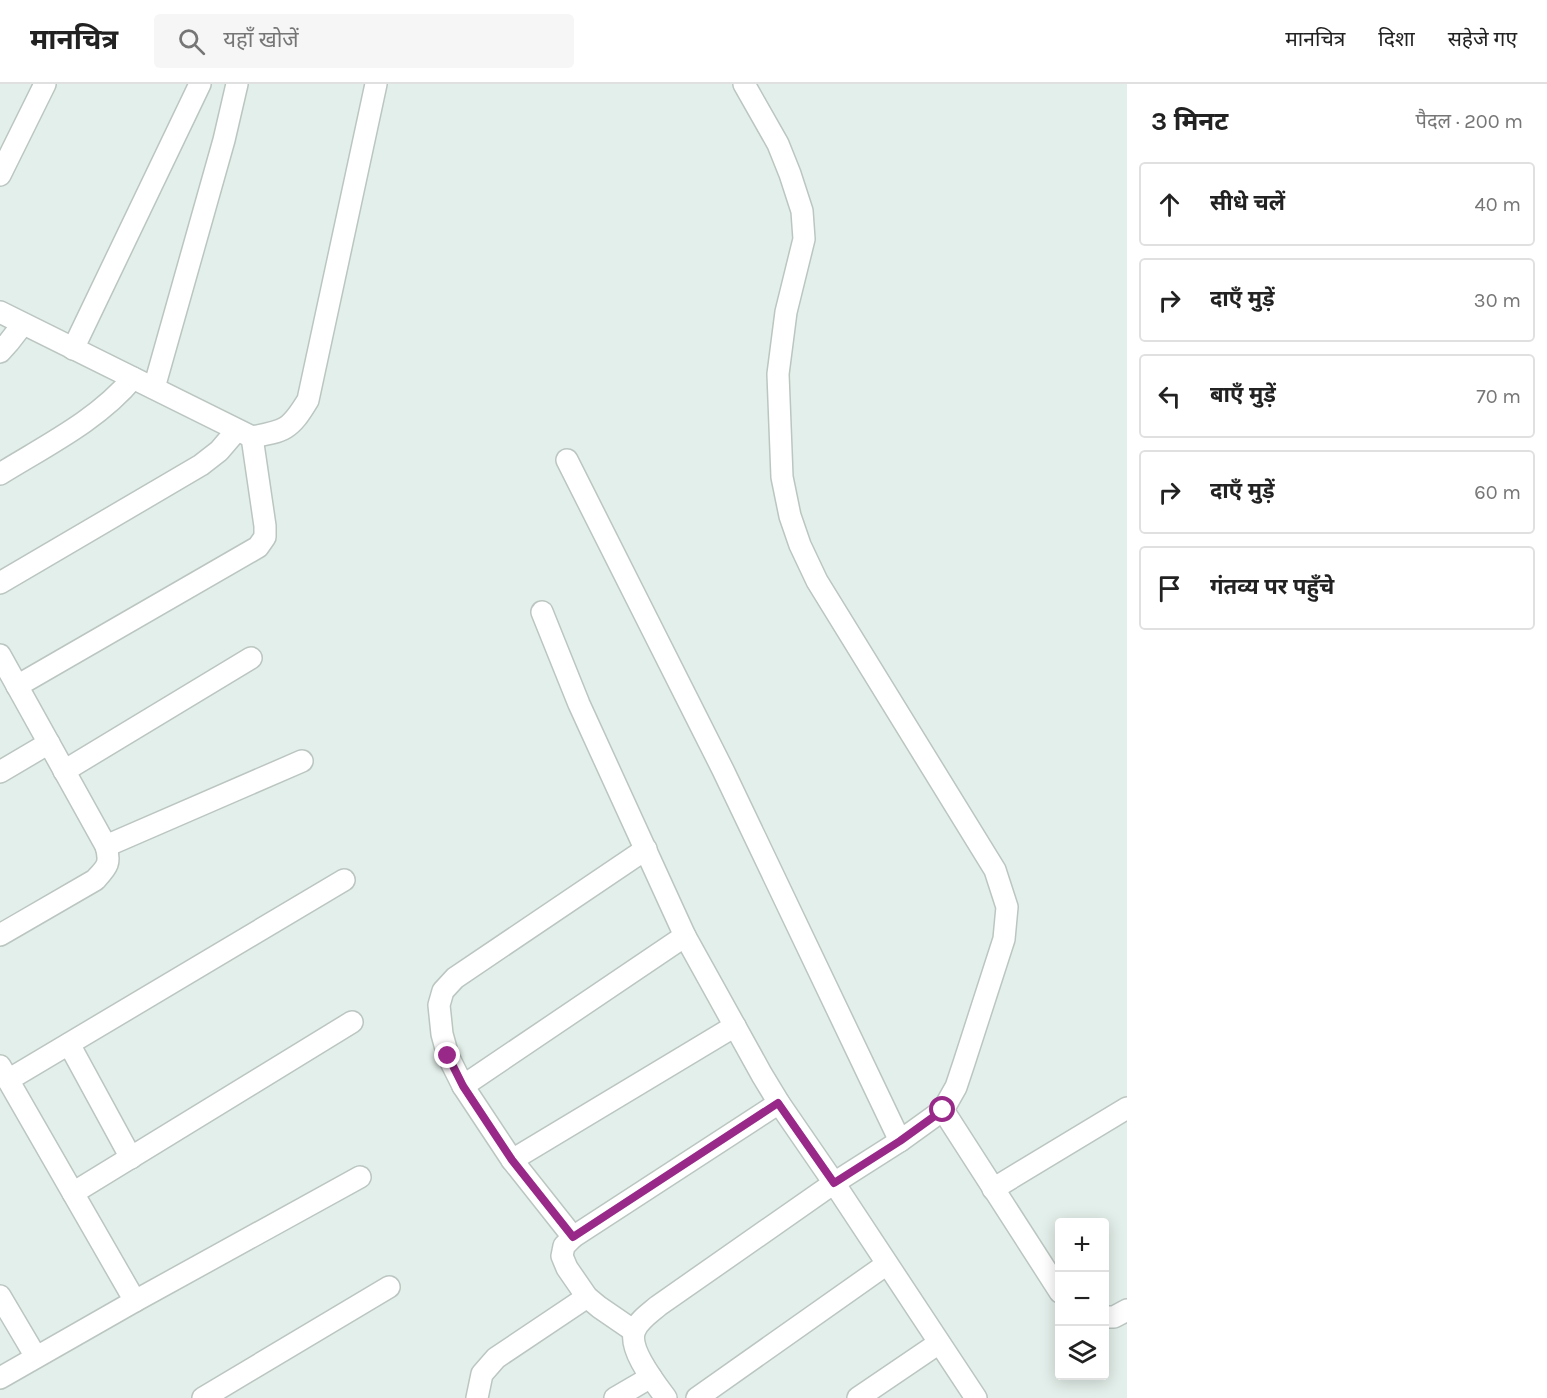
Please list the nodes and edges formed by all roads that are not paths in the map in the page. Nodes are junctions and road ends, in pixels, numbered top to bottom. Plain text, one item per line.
1 (45, 84) edge
2 (200, 84) edge
3 (237, 84) edge
4 (376, 84) edge
5 (744, 84) edge
6 (0, 175) edge
7 (0, 312) edge
8 (23, 324) junction
9 (73, 349) junction
10 (0, 352) edge
11 (133, 378) junction
12 (154, 388) junction
13 (244, 434) junction
14 (567, 460) dead end
15 (0, 474) edge
16 (0, 583) edge
17 (542, 612) dead end
18 (0, 655) edge
19 (251, 658) dead end
20 (17, 686) junction
21 (49, 744) junction
22 (302, 761) dead end
23 (64, 771) junction
24 (0, 772) edge
25 (106, 846) junction
26 (646, 849) junction
27 (344, 880) dead end
28 (0, 935) edge
29 (685, 936) junction
30 (352, 1022) dead end
31 (735, 1026) junction
32 (69, 1044) junction
33 (4, 1073) edge
34 (463, 1086) junction
35 (778, 1103) junction
36 (1127, 1108) edge
37 (943, 1110) junction
38 (900, 1141) junction
39 (131, 1158) junction
40 (512, 1160) junction
41 (360, 1177) dead end
42 (834, 1183) junction
43 (993, 1189) junction
44 (73, 1193) junction
45 (573, 1237) junction
46 (887, 1264) junction
47 (1055, 1286) edge
48 (389, 1287) dead end
49 (0, 1296) edge
50 (587, 1297) junction
51 (135, 1301) junction
52 (1127, 1310) edge
53 (1109, 1317) edge
54 (634, 1331) junction
55 (939, 1343) junction
56 (36, 1357) junction
57 (651, 1377) junction
58 (0, 1378) edge
59 (203, 1398) edge
60 (477, 1398) edge
61 (615, 1398) edge
62 (666, 1398) edge
63 (697, 1398) edge
64 (858, 1398) edge
65 (976, 1398) edge

1 - 6 street
2 - 9 street
3 - 12 street
4 - 13 street
5 - 37 street
7 - 8 street
8 - 9 street
8 - 10 street
9 - 11 street
11 - 12 street
11 - 15 street
12 - 13 street
13 - 16 street
13 - 20 street
14 - 38 street
17 - 26 street
18 - 20 street
19 - 23 street
20 - 21 street
21 - 23 street
21 - 24 street
22 - 25 street
23 - 25 street
25 - 28 street
26 - 29 street
26 - 34 street
27 - 32 street
29 - 31 street
29 - 34 street
30 - 39 street
31 - 35 street
31 - 40 street
32 - 33 street
32 - 39 street
33 - 44 street
34 - 40 street
35 - 42 street
35 - 45 street
36 - 43 street
37 - 38 street
37 - 43 street
38 - 42 street
39 - 44 street
40 - 45 street
41 - 51 street
42 - 46 street
42 - 54 street
43 - 47 street
44 - 51 street
45 - 50 street
46 - 55 street
46 - 63 street
48 - 59 street
49 - 56 street
50 - 54 street
50 - 60 street
51 - 56 street
52 - 53 street
54 - 57 street
55 - 64 street
55 - 65 street
56 - 58 street
57 - 61 street
57 - 62 street

